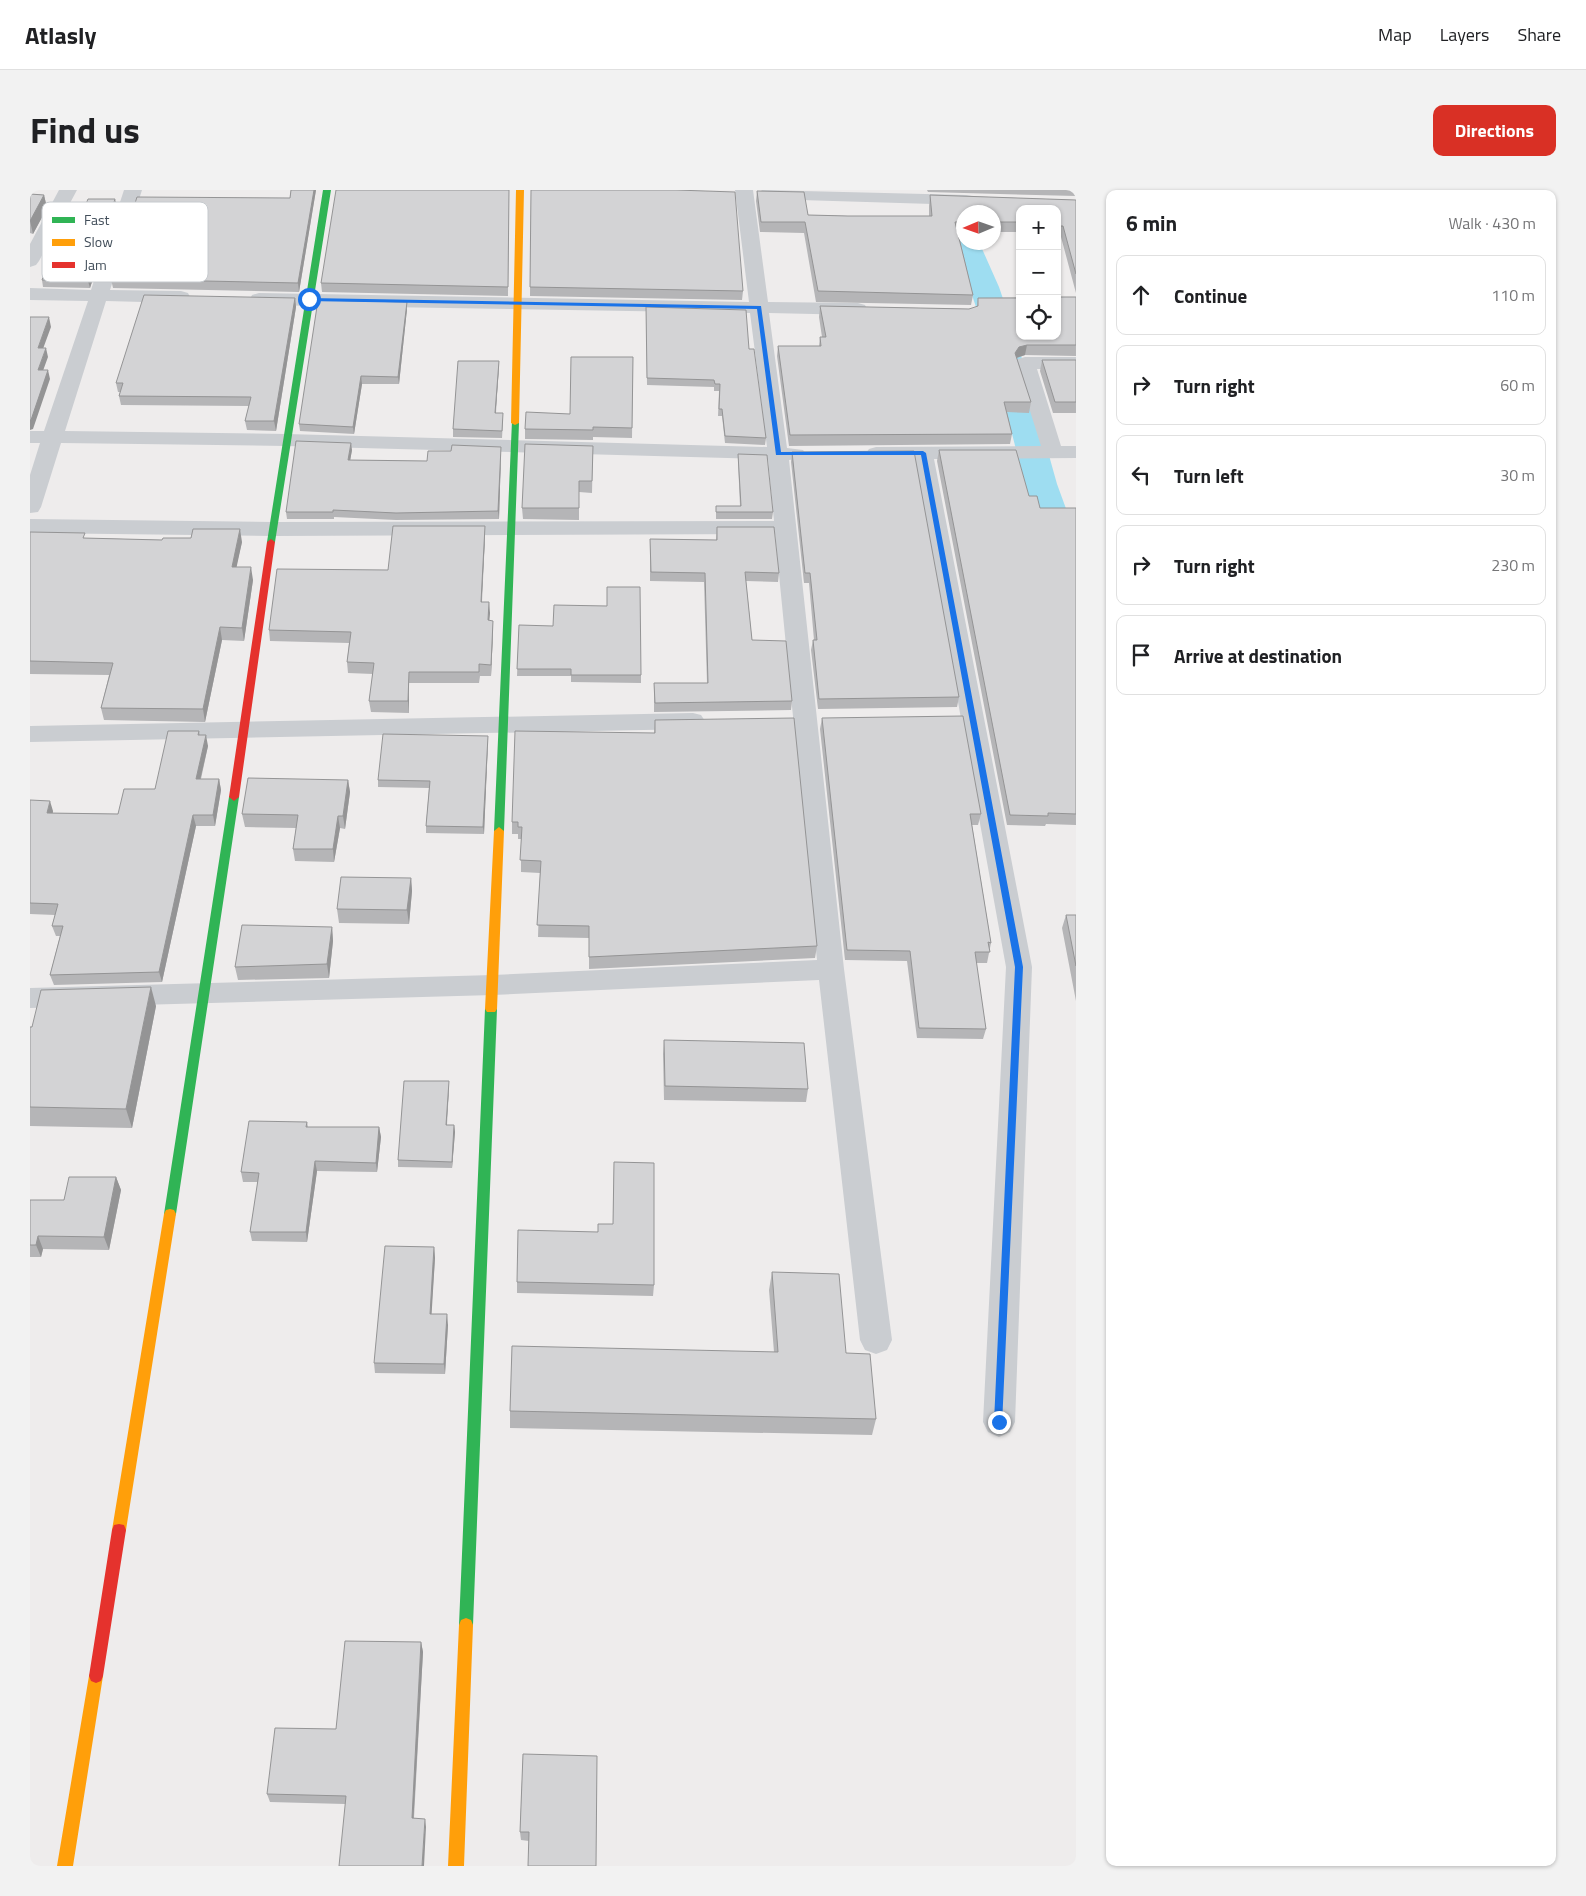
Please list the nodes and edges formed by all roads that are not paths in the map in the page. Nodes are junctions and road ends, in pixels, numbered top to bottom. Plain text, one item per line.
1 (68, 190) edge
2 (133, 190) edge
3 (327, 190) edge
4 (520, 190) edge
5 (738, 192) edge
6 (818, 193) edge
7 (981, 200) edge
8 (62, 202) edge
9 (129, 202) edge
10 (42, 239) edge
11 (30, 261) edge
12 (103, 282) edge
13 (30, 294) edge
14 (98, 296) junction
15 (204, 298) edge
16 (242, 298) edge
17 (309, 299) junction
18 (519, 303) junction
19 (759, 307) junction
20 (878, 310) edge
21 (1076, 363) edge
22 (30, 436) edge
23 (52, 437) junction
24 (286, 440) junction
25 (514, 447) junction
26 (1052, 452) junction
27 (1076, 452) edge
28 (923, 453) junction
29 (778, 454) junction
30 (817, 454) edge
31 (855, 454) edge
32 (30, 507) edge
33 (30, 526) edge
34 (785, 527) junction
35 (511, 528) junction
36 (273, 529) junction
37 (717, 721) edge
38 (503, 724) junction
39 (244, 732) junction
40 (30, 734) edge
41 (831, 969) junction
42 (493, 985) junction
43 (206, 993) junction
44 (30, 998) edge
45 (876, 1340) dead end
46 (999, 1422) dead end
47 (65, 1866) edge
48 (456, 1866) edge

1 - 8 street
2 - 9 street
3 - 17 street
4 - 18 street
5 - 6 street
5 - 19 street
6 - 7 street
10 - 11 street
12 - 14 street
13 - 14 street
14 - 15 street
14 - 23 street
16 - 17 street
17 - 18 street
17 - 24 street
18 - 19 street
18 - 25 street
19 - 20 street
19 - 29 street
21 - 26 street
22 - 23 street
23 - 24 street
23 - 32 street
24 - 25 street
24 - 36 street
25 - 29 street
25 - 35 street
26 - 27 street
26 - 28 street
28 - 31 street
28 - 46 street
29 - 30 street
29 - 34 street
33 - 36 street
34 - 35 street
34 - 41 street
35 - 36 street
35 - 38 street
36 - 39 street
37 - 38 street
38 - 39 street
38 - 42 street
39 - 40 street
39 - 43 street
41 - 42 street
41 - 45 street
42 - 43 street
42 - 48 street
43 - 44 street
43 - 47 street

